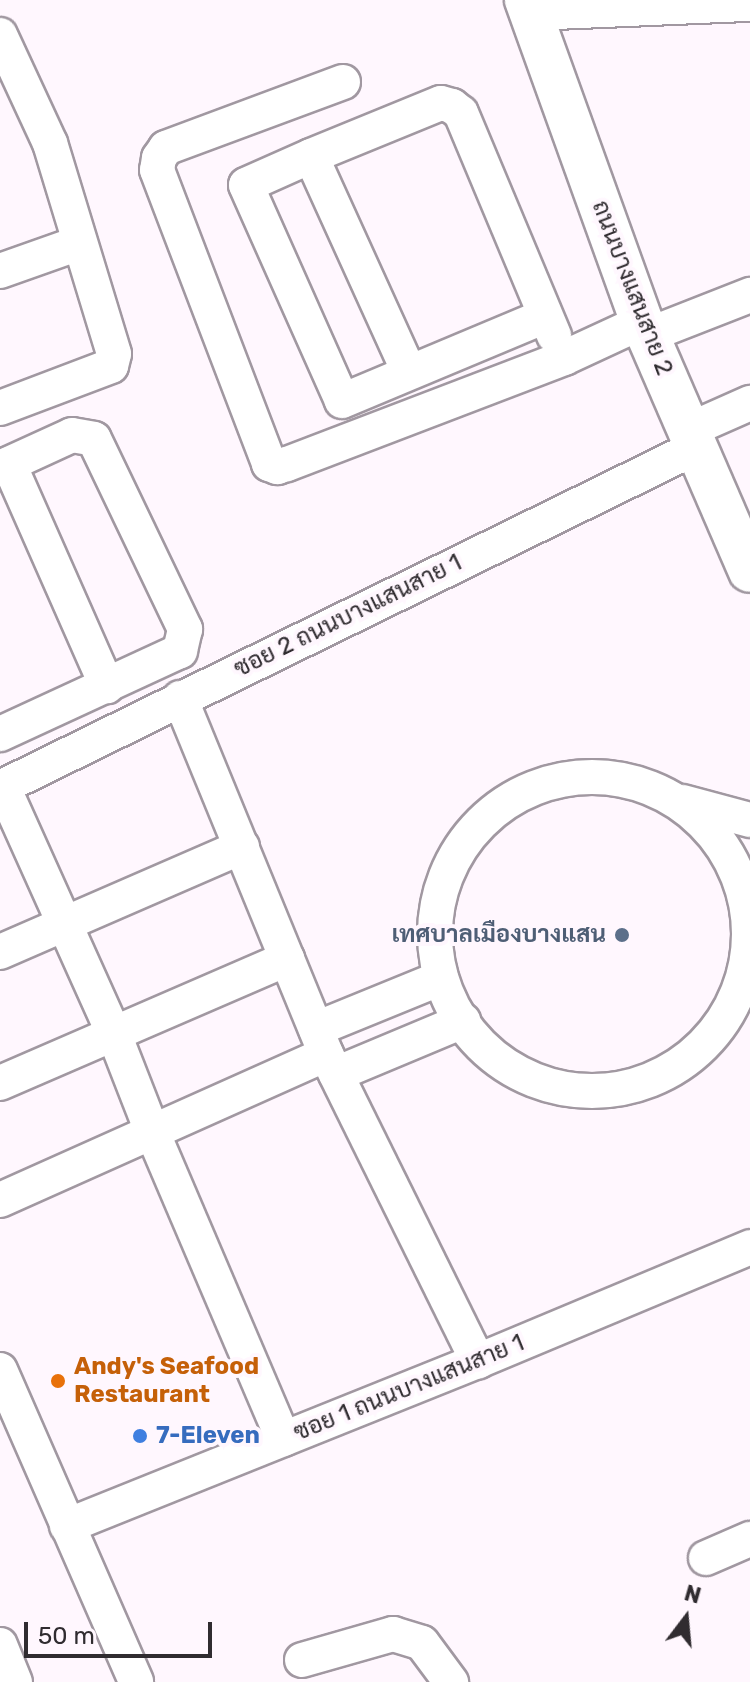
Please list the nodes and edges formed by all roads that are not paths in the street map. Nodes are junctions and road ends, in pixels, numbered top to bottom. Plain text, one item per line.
1 (750, 4) edge
2 (528, 6) edge
3 (0, 35) edge
4 (343, 82) dead end
5 (311, 156) junction
6 (79, 243) junction
7 (0, 271) edge
8 (750, 295) edge
9 (545, 316) junction
10 (645, 329) junction
11 (564, 358) junction
12 (409, 372) junction
13 (750, 403) edge
14 (0, 408) edge
15 (693, 438) junction
16 (5, 466) edge
17 (750, 571) edge
18 (107, 686) junction
19 (180, 698) junction
20 (49, 712) junction
21 (0, 734) edge
22 (68, 753) junction
23 (1, 787) edge
24 (675, 799) junction
25 (750, 820) edge
26 (242, 847) junction
27 (63, 922) junction
28 (0, 952) edge
29 (287, 959) junction
30 (748, 970) edge
31 (441, 978) junction
32 (463, 1021) junction
33 (114, 1034) junction
34 (326, 1052) junction
35 (0, 1083) edge
36 (151, 1129) junction
37 (0, 1200) edge
38 (750, 1247) edge
39 (478, 1361) junction
40 (0, 1370) edge
41 (283, 1439) junction
42 (67, 1526) junction
43 (750, 1539) edge
44 (706, 1558) dead end
45 (0, 1645) edge
46 (302, 1660) dead end
47 (15, 1682) edge
48 (136, 1682) edge
49 (451, 1682) edge

1 - 2 street
2 - 10 main road, ถนนบางแสนสาย 2
3 - 6 street
4 - 11 street
5 - 9 street
5 - 12 street
5 - 12 street
6 - 7 street
6 - 14 street
8 - 10 street
9 - 11 street
9 - 12 street
10 - 11 street
10 - 15 main road, ถนนบางแสนสาย 2
13 - 15 street, ซอย 2 ถนนบางแสนสาย 1
15 - 17 main road, ถนนบางแสนสาย 2
15 - 19 street, ซอย 2 ถนนบางแสนสาย 1
16 - 18 street
16 - 18 street
18 - 20 street
19 - 22 street, ซอย 2 ถนนบางแสนสาย 1
19 - 26 street
20 - 21 street
20 - 22 street
22 - 23 street, ซอย 2 ถนนบางแสนสาย 1
23 - 27 street
24 - 25 street
24 - 30 street
24 - 31 street
26 - 27 street
26 - 29 street
27 - 28 street
27 - 33 street
29 - 33 street
29 - 34 street
30 - 32 street
31 - 32 street
31 - 34 street
32 - 34 street
33 - 35 street
33 - 36 street
34 - 36 street
34 - 39 street
36 - 37 street
36 - 41 street
38 - 39 street, ซอย 1 ถนนบางแสนสาย 1
39 - 41 street, ซอย 1 ถนนบางแสนสาย 1
40 - 42 street
41 - 42 street, ซอย 1 ถนนบางแสนสาย 1
42 - 48 street
43 - 44 street
45 - 47 street
46 - 49 street

